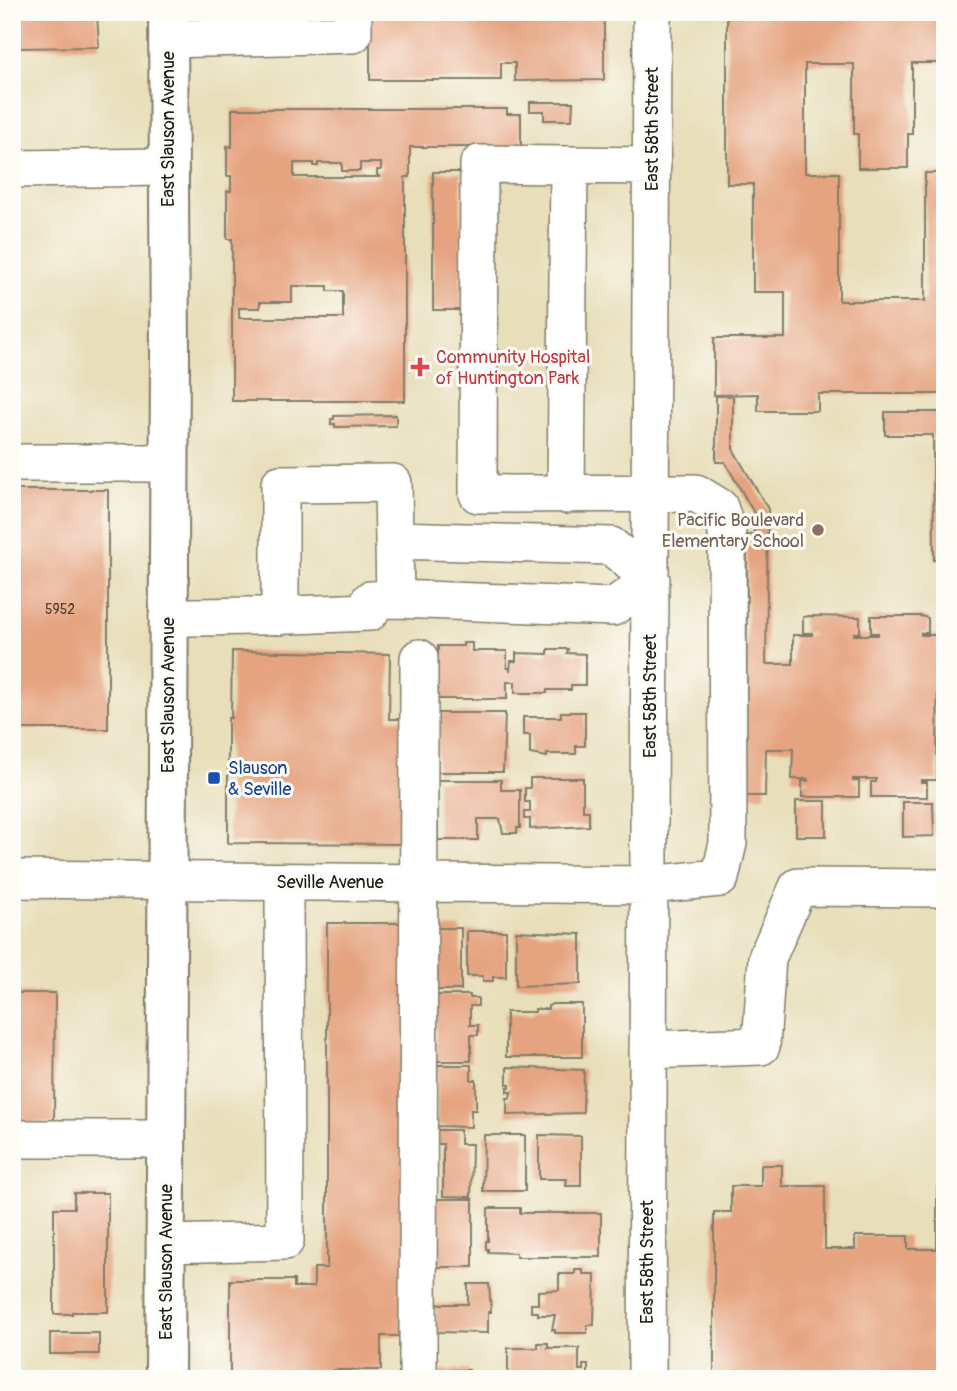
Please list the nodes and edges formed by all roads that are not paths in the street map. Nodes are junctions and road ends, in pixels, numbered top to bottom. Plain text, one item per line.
1 (353, 12) edge
2 (652, 12) edge
3 (168, 26) edge
4 (569, 165) junction
5 (652, 166) junction
6 (169, 167) junction
7 (12, 169) edge
8 (12, 463) edge
9 (169, 463) junction
10 (651, 494) junction
11 (565, 495) junction
12 (395, 540) junction
13 (651, 580) junction
14 (395, 599) junction
15 (281, 615) junction
16 (168, 617) junction
17 (419, 658) dead end
18 (12, 878) edge
19 (167, 881) junction
20 (284, 882) junction
21 (419, 882) junction
22 (648, 885) junction
23 (945, 888) edge
24 (648, 1050) junction
25 (12, 1139) edge
26 (166, 1139) junction
27 (166, 1244) junction
28 (165, 1379) edge
29 (418, 1379) edge
30 (647, 1379) edge

1 - 3 street
2 - 5 street, East 58th Street
3 - 6 main road, East Slauson Avenue
4 - 5 street
4 - 11 street
4 - 11 street
5 - 10 street, East 58th Street
6 - 7 street
6 - 9 main road, East Slauson Avenue
8 - 9 street
9 - 16 main road, East Slauson Avenue
10 - 11 street
10 - 13 street, East 58th Street
10 - 22 street, Seville Avenue
12 - 13 street
12 - 14 street
12 - 15 street
13 - 14 street
13 - 22 street, East 58th Street
14 - 15 street
15 - 16 street
16 - 19 main road, East Slauson Avenue
17 - 21 street
18 - 19 street, Seville Avenue
19 - 20 street, Seville Avenue
19 - 26 main road, East Slauson Avenue
20 - 21 street, Seville Avenue
20 - 27 street
21 - 22 street, Seville Avenue
21 - 29 street
22 - 24 street, East 58th Street
23 - 24 street
24 - 30 street, East 58th Street
25 - 26 street
26 - 27 main road, East Slauson Avenue
27 - 28 main road, East Slauson Avenue

